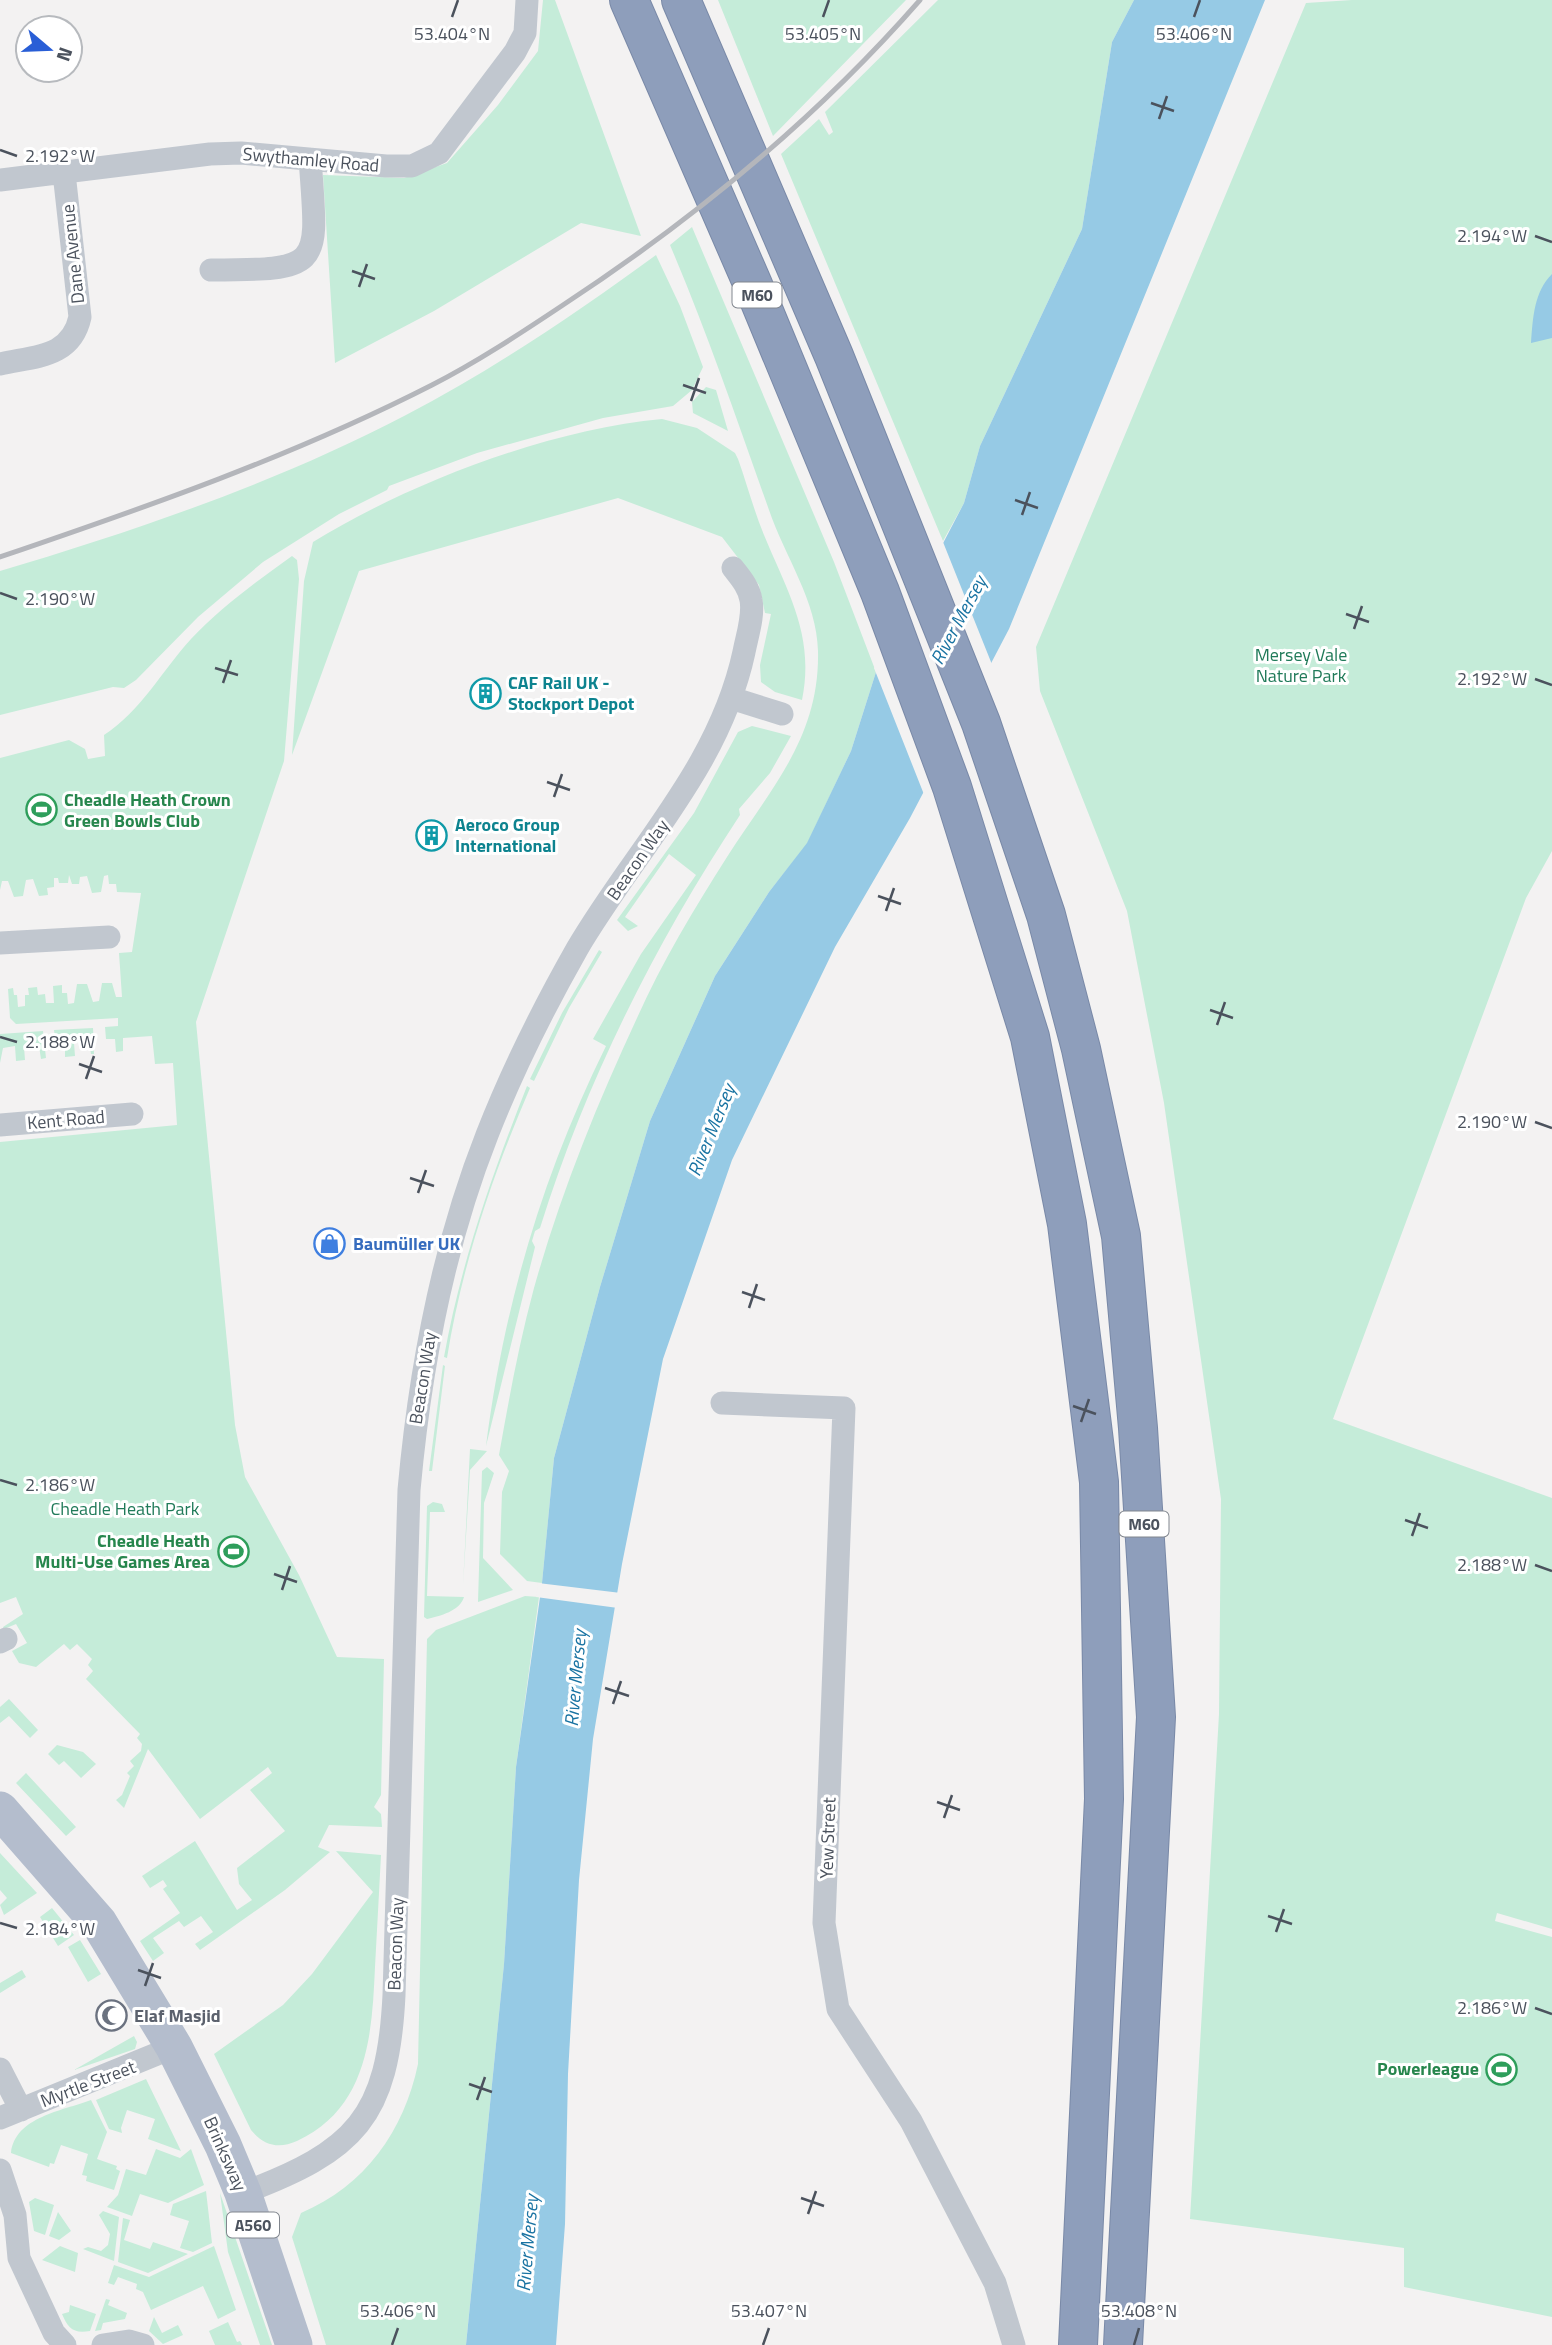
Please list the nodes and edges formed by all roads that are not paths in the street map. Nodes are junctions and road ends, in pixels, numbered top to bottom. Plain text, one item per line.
1 (527, 0) edge
2 (629, 0) edge
3 (681, 0) edge
4 (310, 159) junction
5 (64, 173) junction
6 (0, 180) edge
7 (211, 270) dead end
8 (0, 364) edge
9 (733, 568) dead end
10 (731, 698) junction
11 (782, 714) dead end
12 (109, 937) dead end
13 (0, 943) edge
14 (132, 1114) dead end
15 (0, 1125) edge
16 (722, 1403) dead end
17 (0, 1810) edge
18 (174, 2047) junction
19 (0, 2069) edge
20 (11, 2114) edge
21 (0, 2170) edge
22 (243, 2193) junction
23 (65, 2345) edge
24 (103, 2345) edge
25 (143, 2345) edge
26 (295, 2345) edge
27 (1014, 2345) edge
28 (1078, 2345) edge
29 (1123, 2345) edge

1 - 4 street, Swythamley Road
2 - 28 highway, M60
3 - 29 highway, M60
4 - 5 street, Swythamley Road
4 - 7 street
5 - 6 street, Swythamley Road
5 - 8 street, Dane Avenue
9 - 10 street, Beacon Way
10 - 11 street
10 - 22 street, Beacon Way
12 - 13 street
14 - 15 street, Kent Road
16 - 27 street, Yew Street
17 - 18 main road, A560
18 - 20 street, Myrtle Street
18 - 22 main road, Brinksway / A560
19 - 20 street
21 - 23 street
22 - 26 main road, Brinksway / A560
24 - 25 street

